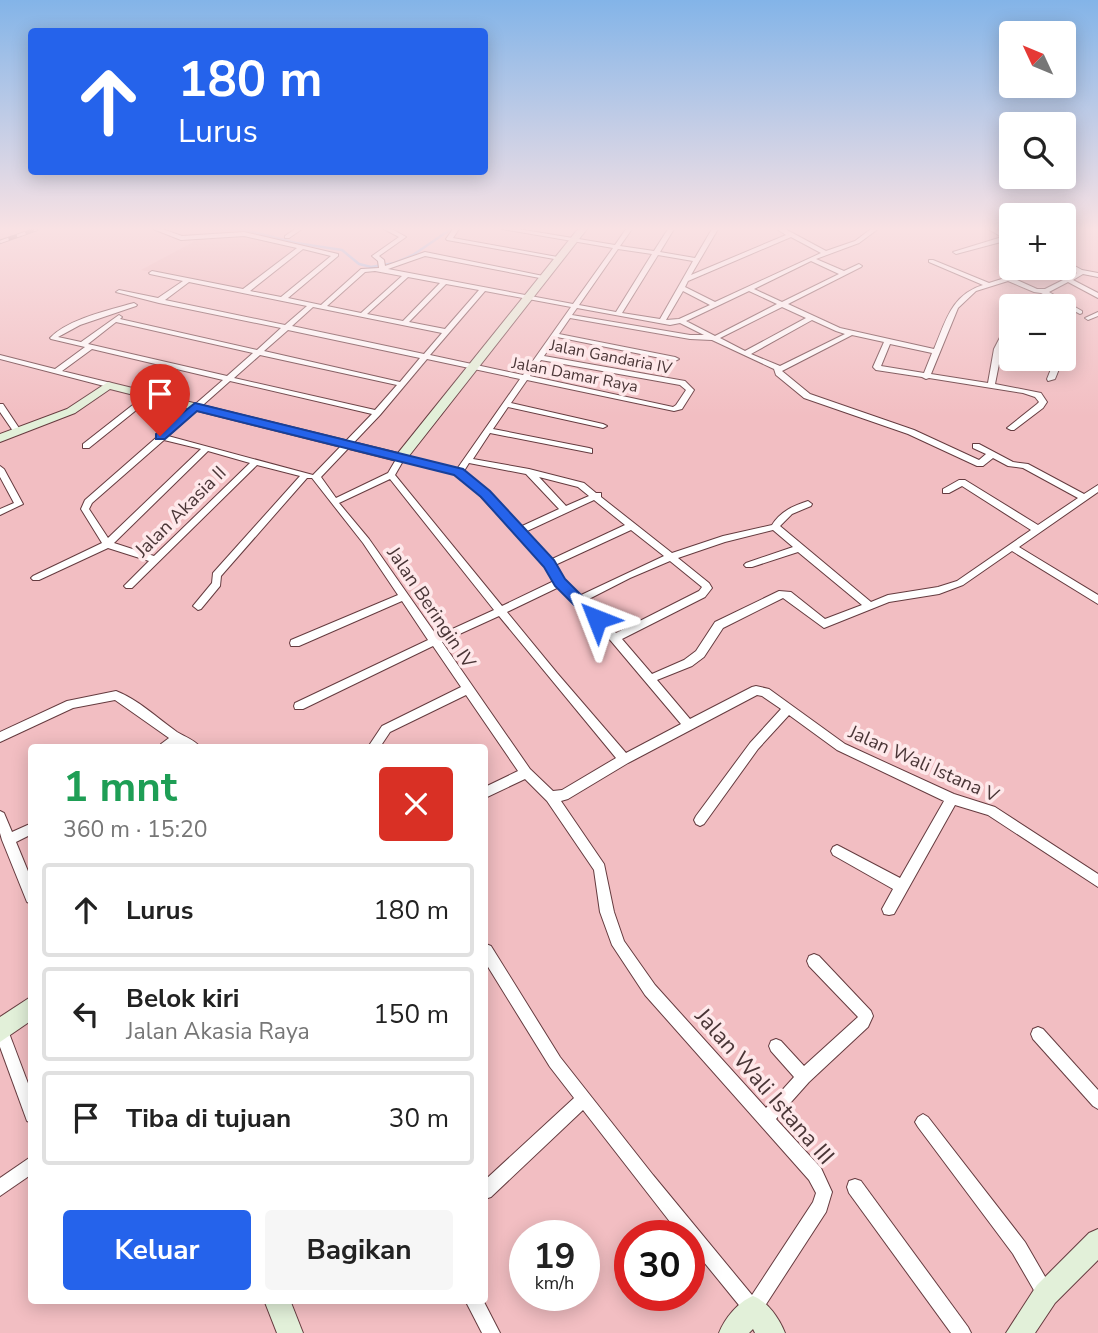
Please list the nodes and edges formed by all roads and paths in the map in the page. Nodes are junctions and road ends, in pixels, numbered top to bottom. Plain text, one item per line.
1 (173, 291) edge
2 (240, 291) edge
3 (292, 291) edge
4 (340, 291) edge
5 (389, 291) edge
6 (435, 291) edge
7 (481, 291) edge
8 (495, 291) edge
9 (535, 291) edge
10 (585, 291) edge
11 (633, 291) edge
12 (680, 291) edge
13 (695, 291) edge
14 (744, 291) edge
15 (754, 291) edge
16 (805, 291) edge
17 (975, 291) edge
18 (1039, 291) edge
19 (119, 292) dead end
20 (244, 292) joint
21 (144, 298) junction
22 (530, 298) junction
23 (283, 299) junction
24 (159, 301) junction
25 (780, 303) junction
26 (714, 304) junction
27 (134, 305) junction
28 (312, 305) junction
29 (322, 307) junction
30 (574, 307) junction
31 (1080, 312) dead end
32 (618, 314) junction
33 (1098, 314) edge
34 (362, 315) junction
35 (568, 316) junction
36 (811, 318) junction
37 (1088, 318) dead end
38 (115, 320) junction
39 (662, 321) junction
40 (681, 321) junction
41 (405, 323) junction
42 (284, 329) junction
43 (447, 332) junction
44 (849, 334) junction
45 (555, 335) junction
46 (715, 338) junction
47 (888, 340) junction
48 (86, 346) junction
49 (999, 348) edge
50 (937, 352) junction
51 (257, 353) junction
52 (745, 354) junction
53 (539, 356) junction
54 (0, 357) edge
55 (424, 357) junction
56 (675, 359) dead end
57 (471, 368) junction
58 (779, 368) junction
59 (1054, 371) edge
60 (55, 372) junction
61 (926, 377) junction
62 (228, 378) junction
63 (524, 378) junction
64 (1051, 379) dead end
65 (401, 384) junction
66 (108, 385) junction
67 (991, 386) junction
68 (151, 395) junction
69 (505, 404) junction
70 (0, 406) edge
71 (195, 407) junction
72 (674, 409) joint
73 (377, 413) junction
74 (603, 426) dead end
75 (1011, 428) dead end
76 (487, 429) junction
77 (17, 431) junction
78 (160, 436) junction
79 (0, 438) edge
80 (348, 444) junction
81 (86, 446) dead end
82 (976, 446) dead end
83 (205, 450) junction
84 (589, 451) dead end
85 (992, 454) junction
86 (401, 458) junction
87 (466, 460) junction
88 (255, 462) junction
89 (0, 469) edge
90 (458, 472) junction
91 (529, 472) junction
92 (391, 475) junction
93 (311, 476) junction
94 (1098, 488) edge
95 (946, 491) dead end
96 (598, 495) junction
97 (1083, 496) junction
98 (334, 502) junction
99 (808, 504) dead end
100 (0, 512) edge
101 (566, 512) junction
102 (633, 524) junction
103 (775, 527) junction
104 (1037, 529) junction
105 (520, 531) junction
106 (107, 544) junction
107 (1012, 547) junction
108 (799, 548) junction
109 (670, 557) junction
110 (156, 560) junction
111 (549, 564) junction
112 (749, 565) dead end
113 (36, 579) dead end
114 (560, 582) junction
115 (130, 586) dead end
116 (403, 597) junction
117 (579, 600) junction
118 (1098, 600) edge
119 (868, 605) junction
120 (198, 606) dead end
121 (502, 611) junction
122 (615, 638) junction
123 (434, 640) junction
124 (295, 643) dead end
125 (650, 679) junction
126 (468, 689) junction
127 (299, 706) dead end
128 (789, 708) junction
129 (688, 724) junction
130 (0, 737) edge
131 (178, 738) junction
132 (169, 744) edge
133 (189, 744) edge
134 (375, 744) edge
135 (624, 759) junction
136 (526, 773) junction
137 (488, 792) edge
138 (551, 797) junction
139 (952, 799) junction
140 (0, 817) edge
141 (700, 820) dead end
142 (28, 830) edge
143 (8, 840) junction
144 (837, 851) dead end
145 (1098, 881) edge
146 (901, 886) junction
147 (28, 888) edge
148 (889, 909) dead end
149 (488, 956) edge
150 (814, 961) dead end
151 (28, 1009) edge
152 (1, 1030) edge
153 (1038, 1034) dead end
154 (776, 1046) dead end
155 (803, 1077) junction
156 (584, 1100) junction
157 (1098, 1101) edge
158 (28, 1105) edge
159 (766, 1119) junction
160 (923, 1122) dead end
161 (28, 1167) edge
162 (855, 1187) dead end
163 (0, 1188) edge
164 (488, 1188) edge
165 (1098, 1242) edge
166 (1046, 1294) junction
167 (279, 1304) edge
168 (476, 1304) edge
169 (753, 1310) junction
170 (290, 1333) edge
171 (491, 1333) edge
172 (732, 1333) edge
173 (772, 1333) edge
174 (962, 1333) edge
175 (1020, 1333) edge

1 - 24 street
2 - 20 street
3 - 23 street
4 - 29 street
5 - 34 street
6 - 41 street
7 - 43 street
8 - 22 street
9 - 22 street
10 - 30 street
11 - 32 street
12 - 39 street
13 - 26 street
14 - 26 street
15 - 25 street
16 - 25 street
17 - 50 street
18 - 31 street
19 - 21 street, Jalan Damar Raya
20 - 23 street
21 - 24 street, Jalan Damar Raya
21 - 27 street
22 - 30 street
22 - 57 street
23 - 28 street
24 - 42 street, Jalan Damar Raya
25 - 36 street
25 - 46 street
26 - 40 street
27 - 38 street
27 - 48 street
28 - 29 street
28 - 42 street
29 - 34 street
30 - 32 street
30 - 35 street
32 - 39 street
33 - 37 street
34 - 41 street
35 - 45 street
35 - 46 street
36 - 44 street
36 - 52 street
38 - 48 street
38 - 51 street
39 - 40 street
40 - 46 street
41 - 43 street
42 - 51 street
42 - 55 street, Jalan Damar Raya
43 - 55 street
44 - 47 street
44 - 58 street
45 - 53 street
45 - 56 street
46 - 52 street
47 - 50 street
47 - 61 street
48 - 60 street
48 - 62 street
49 - 67 street
50 - 61 street
51 - 62 street
51 - 65 street
52 - 58 street
53 - 63 street
53 - 72 street, Jalan Gandaria IV
54 - 60 street
55 - 57 street, Jalan Damar Raya
55 - 65 street
57 - 63 street, Jalan Damar Raya
57 - 86 street
58 - 85 street
59 - 64 street
60 - 66 street
61 - 67 street
62 - 71 street
62 - 73 street
63 - 69 street
63 - 72 street, Jalan Damar Raya
65 - 73 street
66 - 68 street
66 - 77 street
67 - 75 street
68 - 71 street
68 - 81 street
69 - 74 street
69 - 76 street
70 - 77 street
71 - 78 street
71 - 80 street
73 - 80 street
76 - 84 street
76 - 87 street
77 - 79 street
78 - 83 street
78 - 106 street
80 - 86 street
80 - 93 street
82 - 85 street
83 - 88 street
83 - 106 street
85 - 97 street
86 - 90 street
86 - 92 street
87 - 90 street
87 - 91 street
88 - 93 street
88 - 110 street, Jalan Akasia II
89 - 100 street
90 - 105 street
91 - 96 street
91 - 101 street
92 - 98 street
92 - 121 street
93 - 98 street, Jalan Beringin IV
93 - 120 street
94 - 97 street
95 - 104 street
96 - 101 street
96 - 102 street
97 - 104 street
98 - 116 street, Jalan Beringin IV
99 - 103 street
101 - 105 street
102 - 109 street
102 - 111 street
103 - 108 street
103 - 109 street
104 - 107 street
105 - 111 street
106 - 110 street
106 - 113 street
107 - 118 street
107 - 119 street
108 - 112 street
108 - 119 street
109 - 117 street
109 - 122 street
110 - 115 street, Jalan Akasia II
111 - 114 street
114 - 117 street
114 - 121 street
116 - 123 street, Jalan Beringin IV
116 - 124 street
117 - 122 street
119 - 125 street
121 - 123 street
121 - 135 street
122 - 125 street
123 - 126 street, Jalan Beringin IV
123 - 127 street
125 - 129 street
126 - 134 street
126 - 136 street, Jalan Beringin IV
128 - 129 street, Jalan Wali Istana V
128 - 139 street, Jalan Wali Istana V
128 - 141 street
129 - 135 street, Jalan Wali Istana V
130 - 131 street
131 - 132 street
131 - 133 street
135 - 138 street, Jalan Wali Istana V
136 - 137 street
136 - 138 street, Jalan Beringin IV
138 - 159 street, Jalan Wali Istana III
139 - 145 street, Jalan Wali Istana V
139 - 146 street
140 - 143 street
142 - 143 street
143 - 147 street
144 - 146 street
146 - 148 street
149 - 156 street
150 - 155 street
151 - 152 street
152 - 158 street
153 - 157 street
154 - 155 street
155 - 159 street
156 - 164 street
156 - 169 street
159 - 169 street, Jalan Wali Istana III
160 - 166 street
161 - 163 street
162 - 174 street
165 - 166 street
166 - 175 street
167 - 170 street
168 - 171 street
169 - 172 street
169 - 173 street

